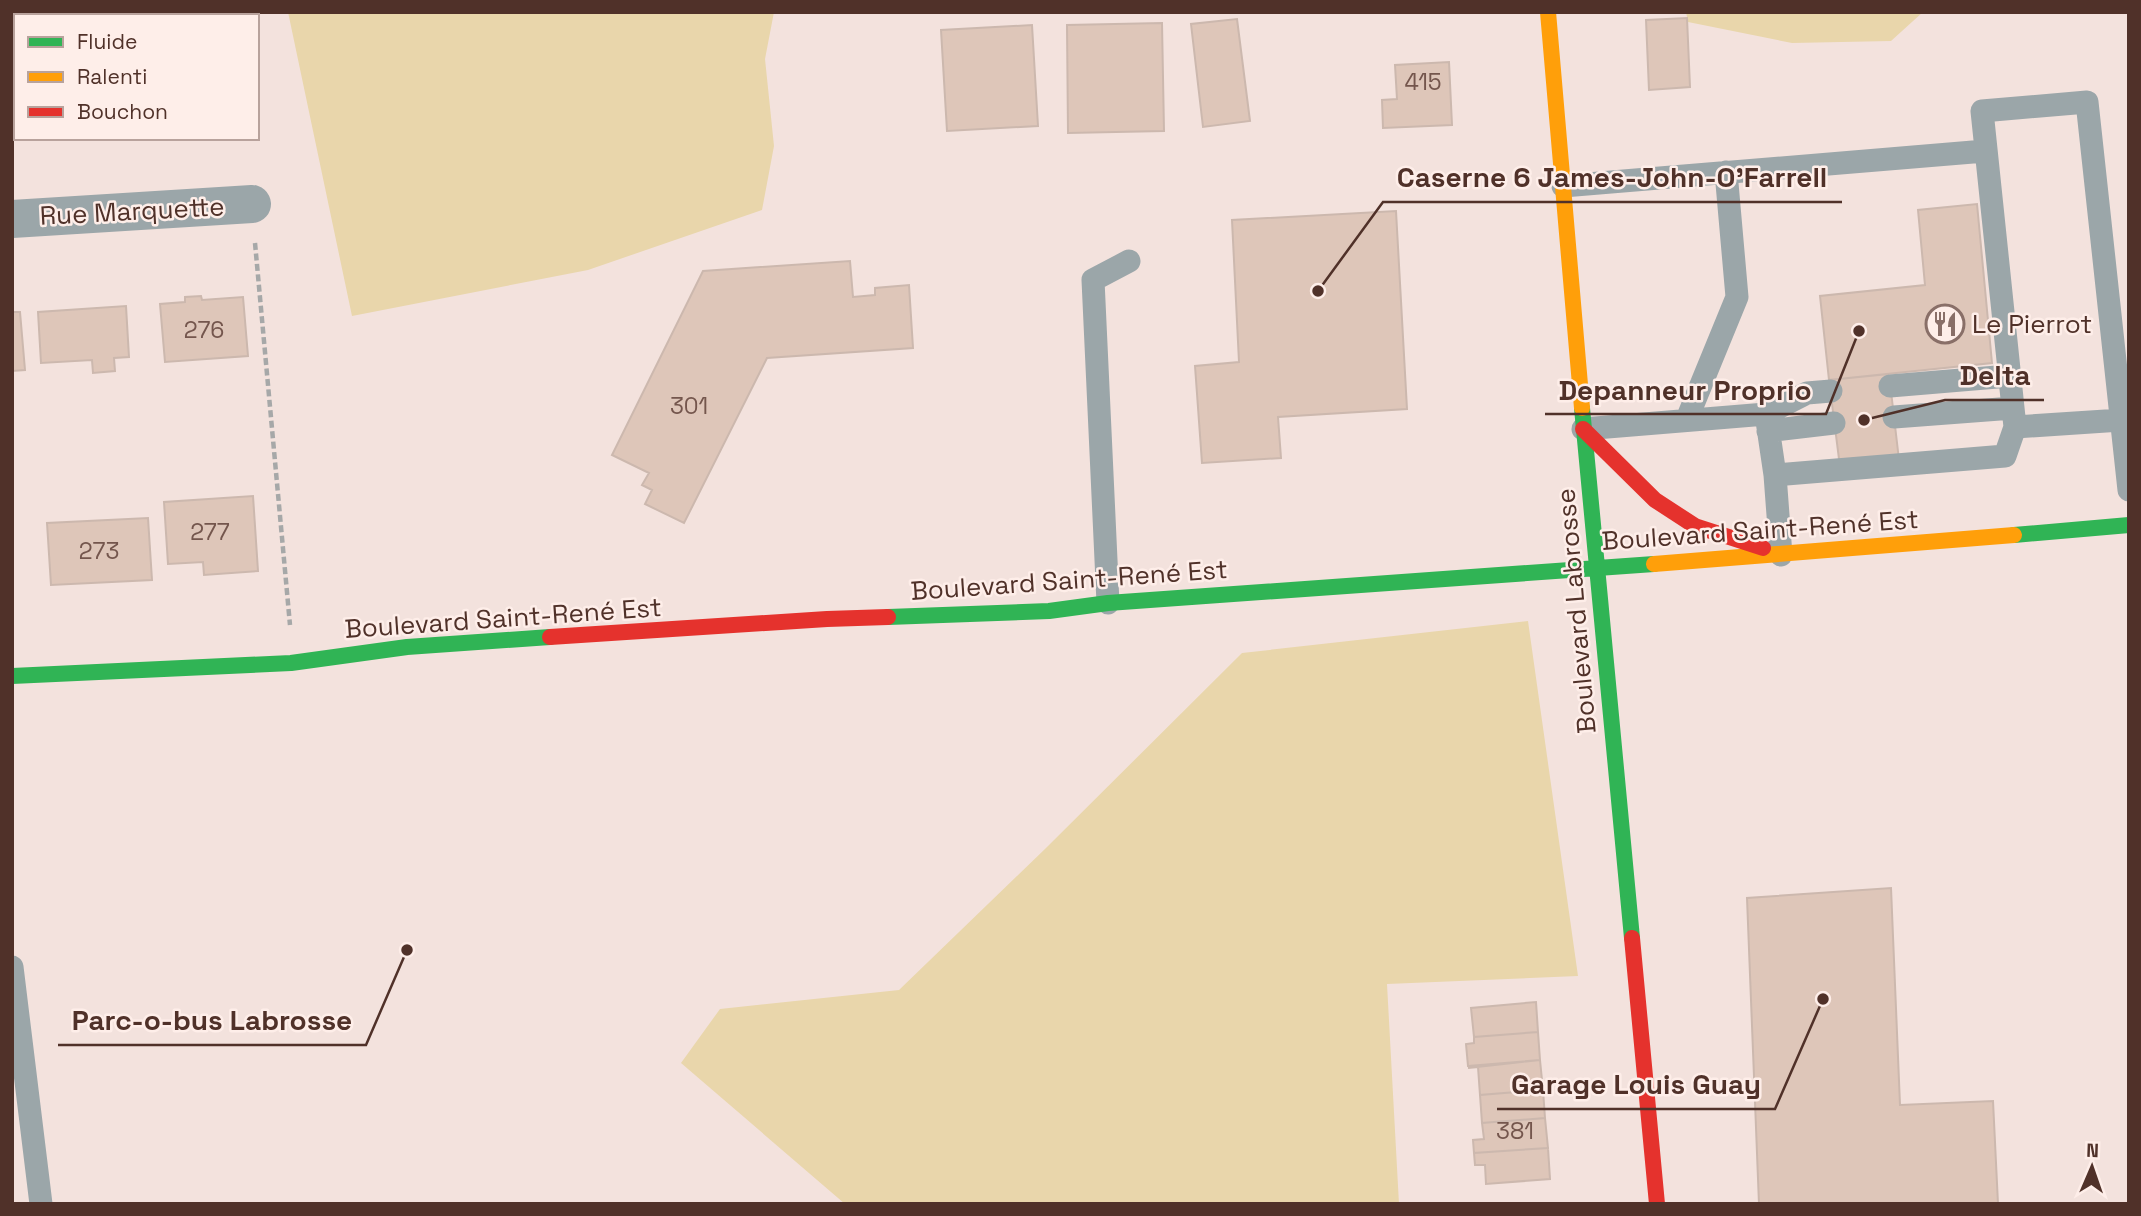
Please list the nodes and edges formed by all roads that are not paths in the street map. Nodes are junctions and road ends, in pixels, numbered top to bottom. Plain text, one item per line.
1 (1548, 12) edge
2 (1985, 151) junction
3 (1726, 172) junction
4 (1563, 186) junction
5 (252, 204) road end
6 (12, 219) edge
7 (1129, 261) dead end
8 (2009, 376) junction
9 (1890, 386) dead end
10 (1831, 391) dead end
11 (1894, 417) dead end
12 (2014, 417) junction
13 (1687, 419) junction
14 (2121, 420) junction
15 (1767, 422) junction
16 (1834, 423) dead end
17 (1583, 429) junction
18 (1775, 475) junction
19 (2129, 491) edge
20 (2129, 526) edge
21 (1781, 555) junction
22 (1595, 567) junction
23 (1108, 603) junction
24 (12, 676) edge
25 (12, 967) edge
26 (41, 1204) edge
27 (1657, 1204) edge

1 - 4 street, Boulevard Labrosse
2 - 3 lane
2 - 8 lane
2 - 14 lane
3 - 4 lane
3 - 13 lane
4 - 17 street, Boulevard Labrosse
5 - 6 street, Rue Marquette
7 - 23 lane
8 - 9 lane
8 - 12 lane
10 - 15 lane
11 - 12 lane
12 - 14 lane
12 - 18 lane
13 - 15 lane
13 - 17 lane
14 - 19 lane
15 - 16 lane
15 - 18 lane
17 - 21 street
17 - 22 street, Boulevard Labrosse
18 - 21 lane
20 - 21 street, Boulevard Saint-René Est
21 - 22 street, Boulevard Saint-René Est
22 - 23 street, Boulevard Saint-René Est
22 - 27 street, Boulevard Labrosse
23 - 24 street, Boulevard Saint-René Est
25 - 26 lane

